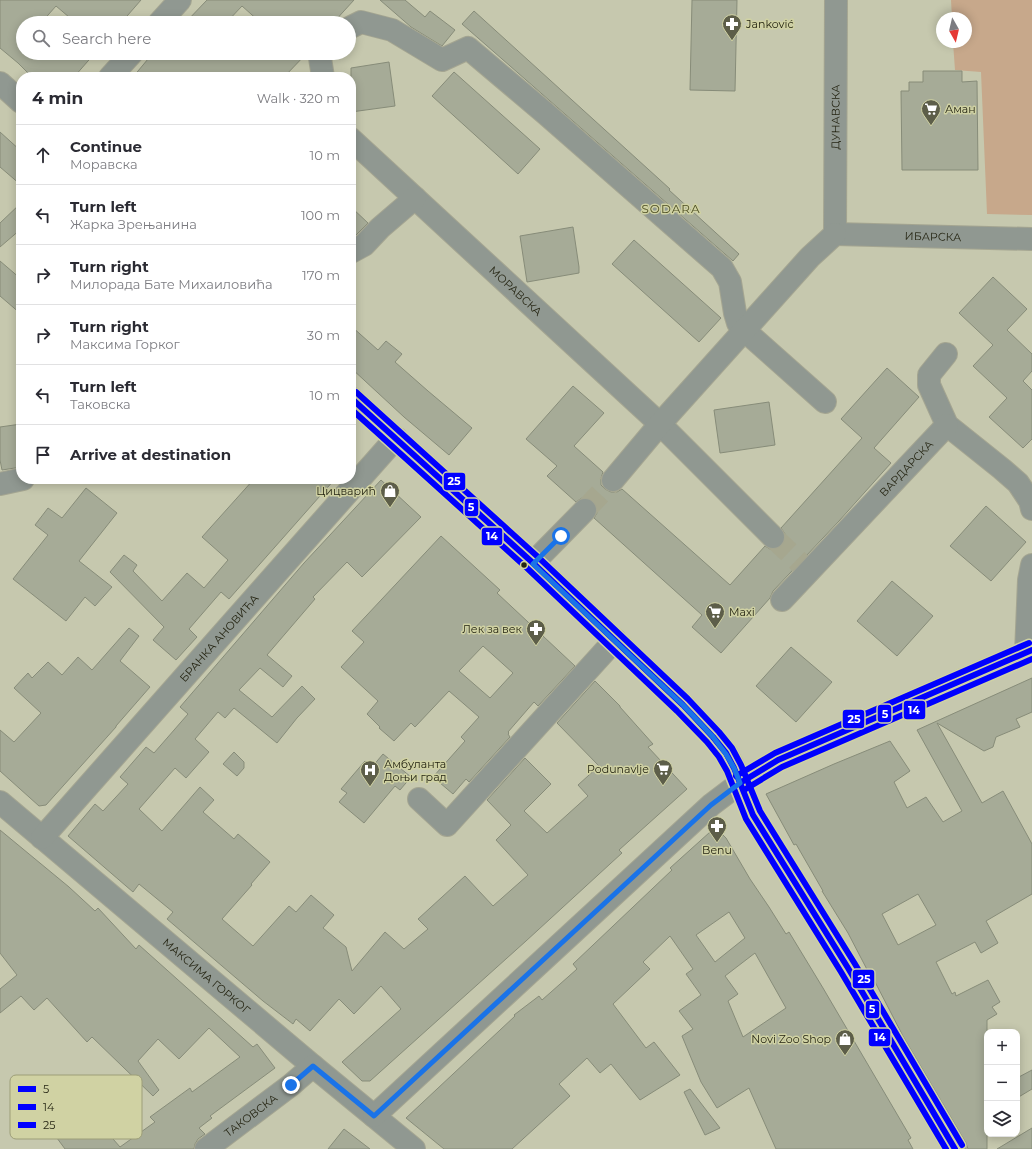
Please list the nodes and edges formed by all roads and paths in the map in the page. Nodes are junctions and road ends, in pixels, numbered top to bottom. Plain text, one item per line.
1 (180, 0) edge
2 (836, 0) edge
3 (165, 16) edge
4 (356, 24) edge
5 (126, 60) edge
6 (320, 60) edge
7 (115, 72) edge
8 (321, 72) edge
9 (0, 83) edge
10 (16, 97) edge
11 (356, 144) edge
12 (415, 198) junction
13 (834, 234) junction
14 (1032, 239) edge
15 (356, 249) edge
16 (744, 330) junction
17 (946, 354) dead end
18 (356, 402) edge
19 (825, 402) dead end
20 (660, 424) junction
21 (947, 425) junction
22 (396, 438) junction
23 (613, 480) tunnel mouth
24 (16, 481) edge
25 (356, 483) edge
26 (0, 484) edge
27 (355, 484) edge
28 (1032, 509) edge
29 (585, 510) tunnel mouth
30 (773, 537) tunnel mouth
31 (533, 564) junction
32 (1032, 565) edge
33 (782, 600) dead end
34 (615, 640) junction
35 (1029, 651) edge
36 (740, 783) junction
37 (419, 799) dead end
38 (0, 802) edge
39 (42, 838) junction
40 (313, 1066) junction
41 (374, 1116) junction
42 (206, 1149) edge
43 (414, 1149) edge
44 (955, 1149) edge

1 - 3 street
2 - 13 street, ДУНАВСКА
4 - 16 street
5 - 7 street
6 - 8 street
9 - 10 street
11 - 12 street, МОРАВСКА
12 - 15 street
12 - 20 street, МОРАВСКА
13 - 14 street, ИБАРСКА
13 - 16 street
16 - 19 street
16 - 20 street
17 - 21 street
18 - 22 street
20 - 23 street
20 - 30 street, МОРАВСКА
21 - 28 street
21 - 33 street, ВАРДАРСКА
22 - 25 street, БРАНКА АНОВИЋА
22 - 31 street
24 - 26 street
27 - 39 street, БРАНКА АНОВИЋА
29 - 31 street
31 - 34 street
32 - 35 street
34 - 36 street
34 - 37 street
35 - 36 street
36 - 41 street
36 - 44 street
38 - 39 street, МАКСИМА ГОРКОГ
39 - 40 street, МАКСИМА ГОРКОГ
40 - 41 street, МАКСИМА ГОРКОГ
40 - 42 street, ТАКОВСКА
41 - 43 street, МАКСИМА ГОРКОГ

